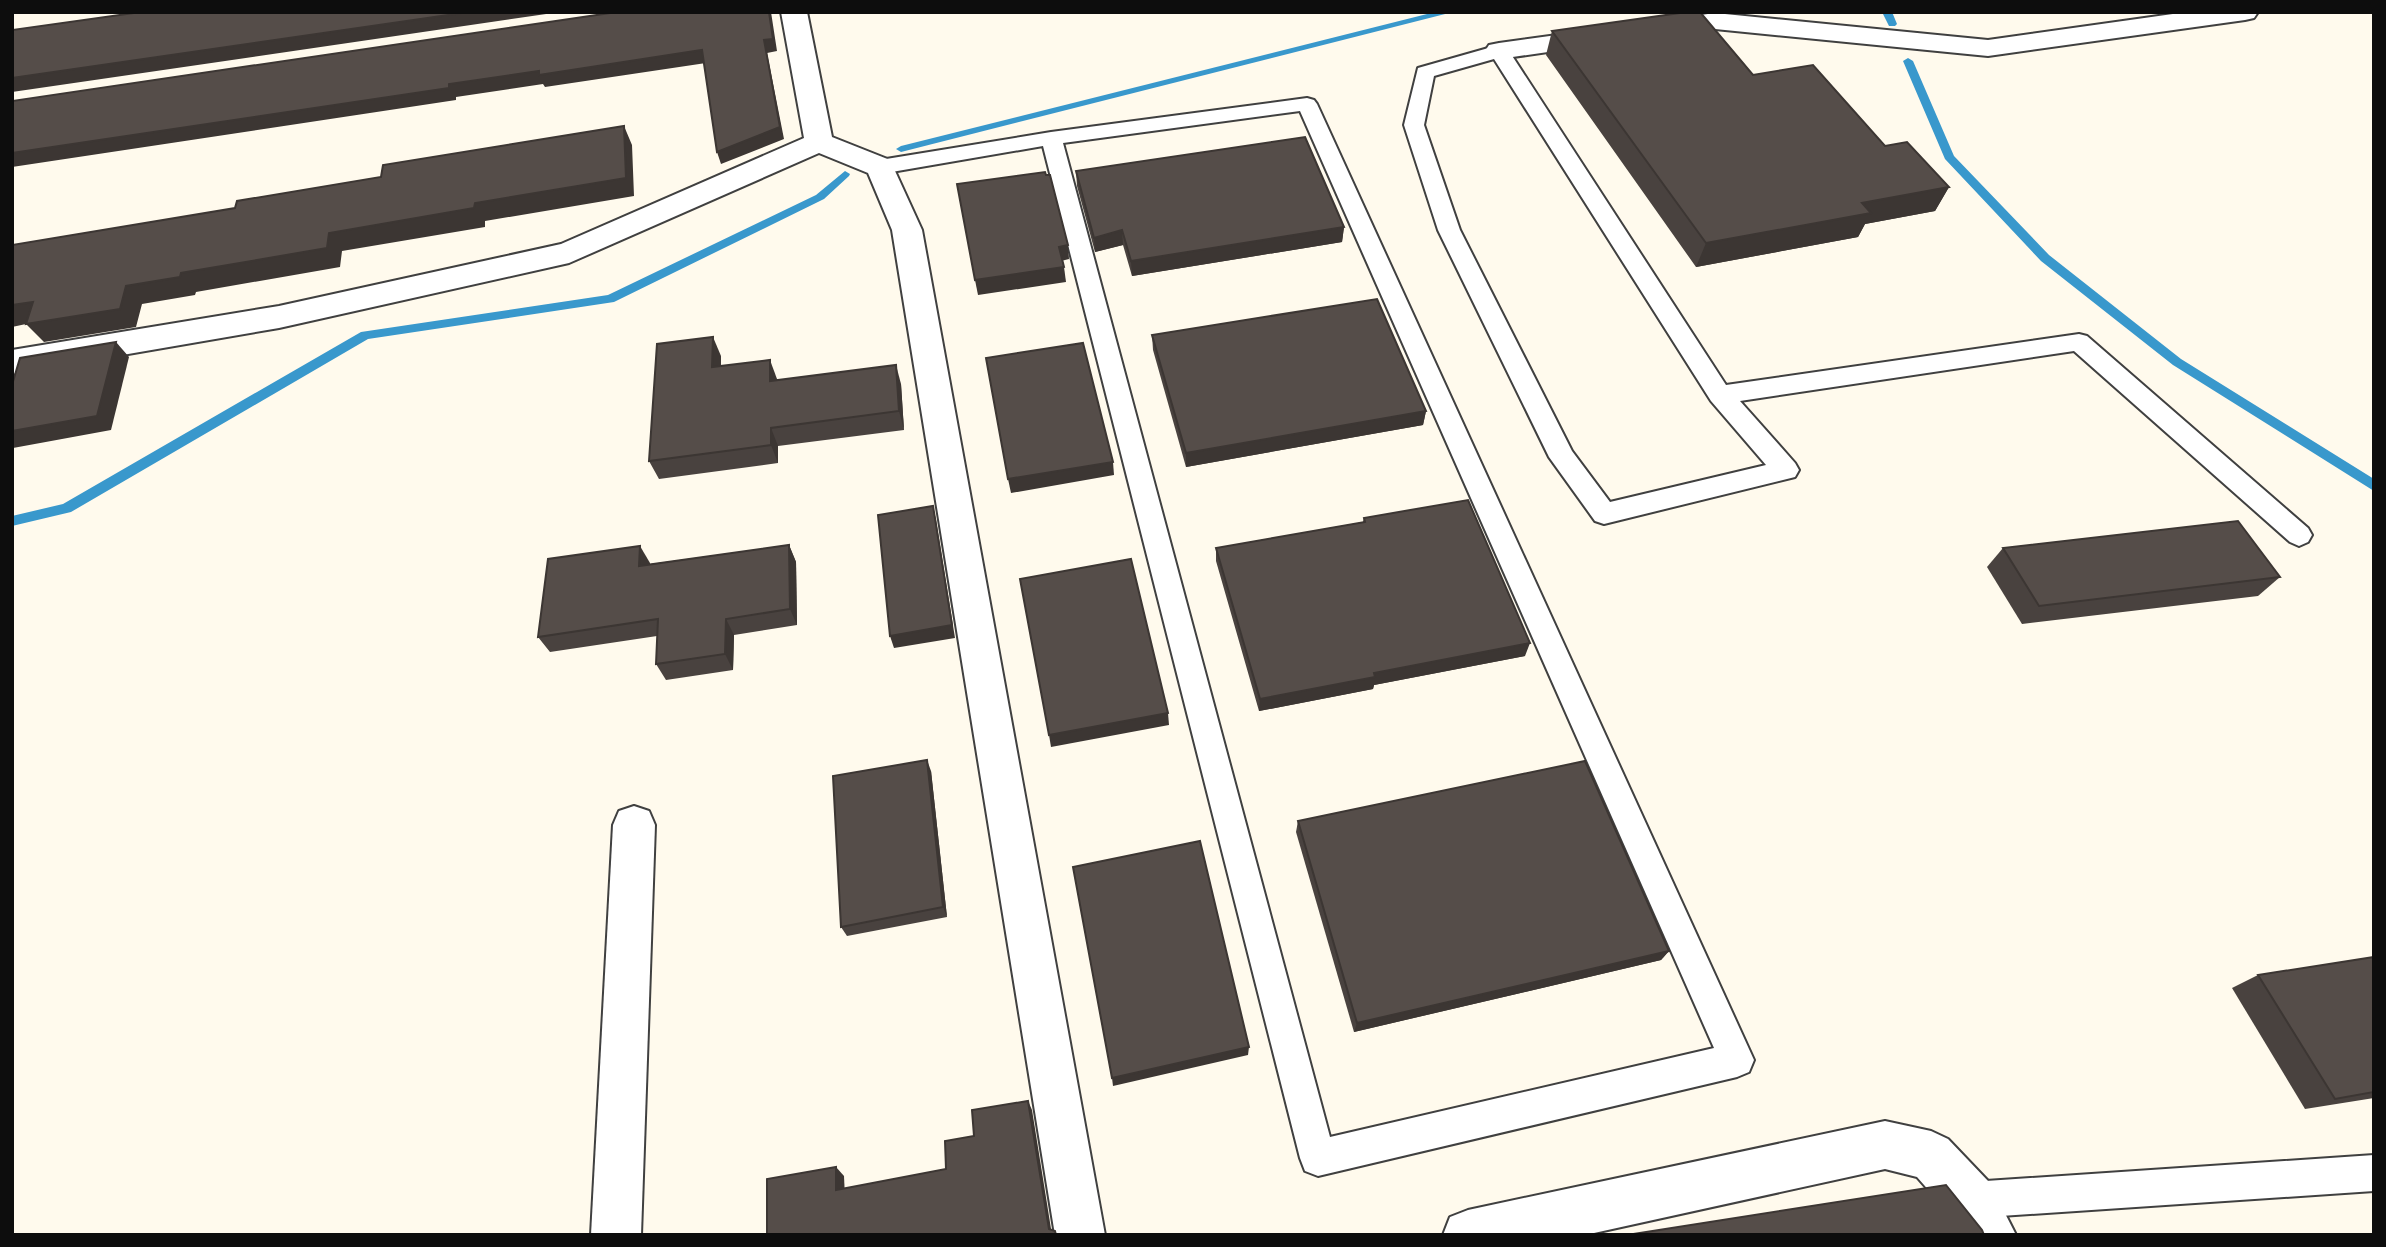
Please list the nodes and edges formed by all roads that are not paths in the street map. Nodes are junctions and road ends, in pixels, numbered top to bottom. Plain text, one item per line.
1 (794, 12) edge
2 (2245, 12) edge
3 (1499, 51) junction
4 (1051, 138) junction
5 (819, 142) junction
6 (880, 167) junction
7 (12, 362) edge
8 (1720, 395) junction
9 (2298, 535) dead end
10 (634, 825) dead end
11 (2374, 1172) edge
12 (1981, 1218) edge
13 (616, 1235) edge
14 (1080, 1235) edge
15 (1468, 1235) edge

1 - 5 street
2 - 3 street
3 - 8 lane
3 - 8 lane
4 - 4 lane
4 - 6 lane
5 - 6 street
5 - 7 street
6 - 14 street
8 - 9 lane
10 - 13 street
11 - 12 lane
12 - 15 street

